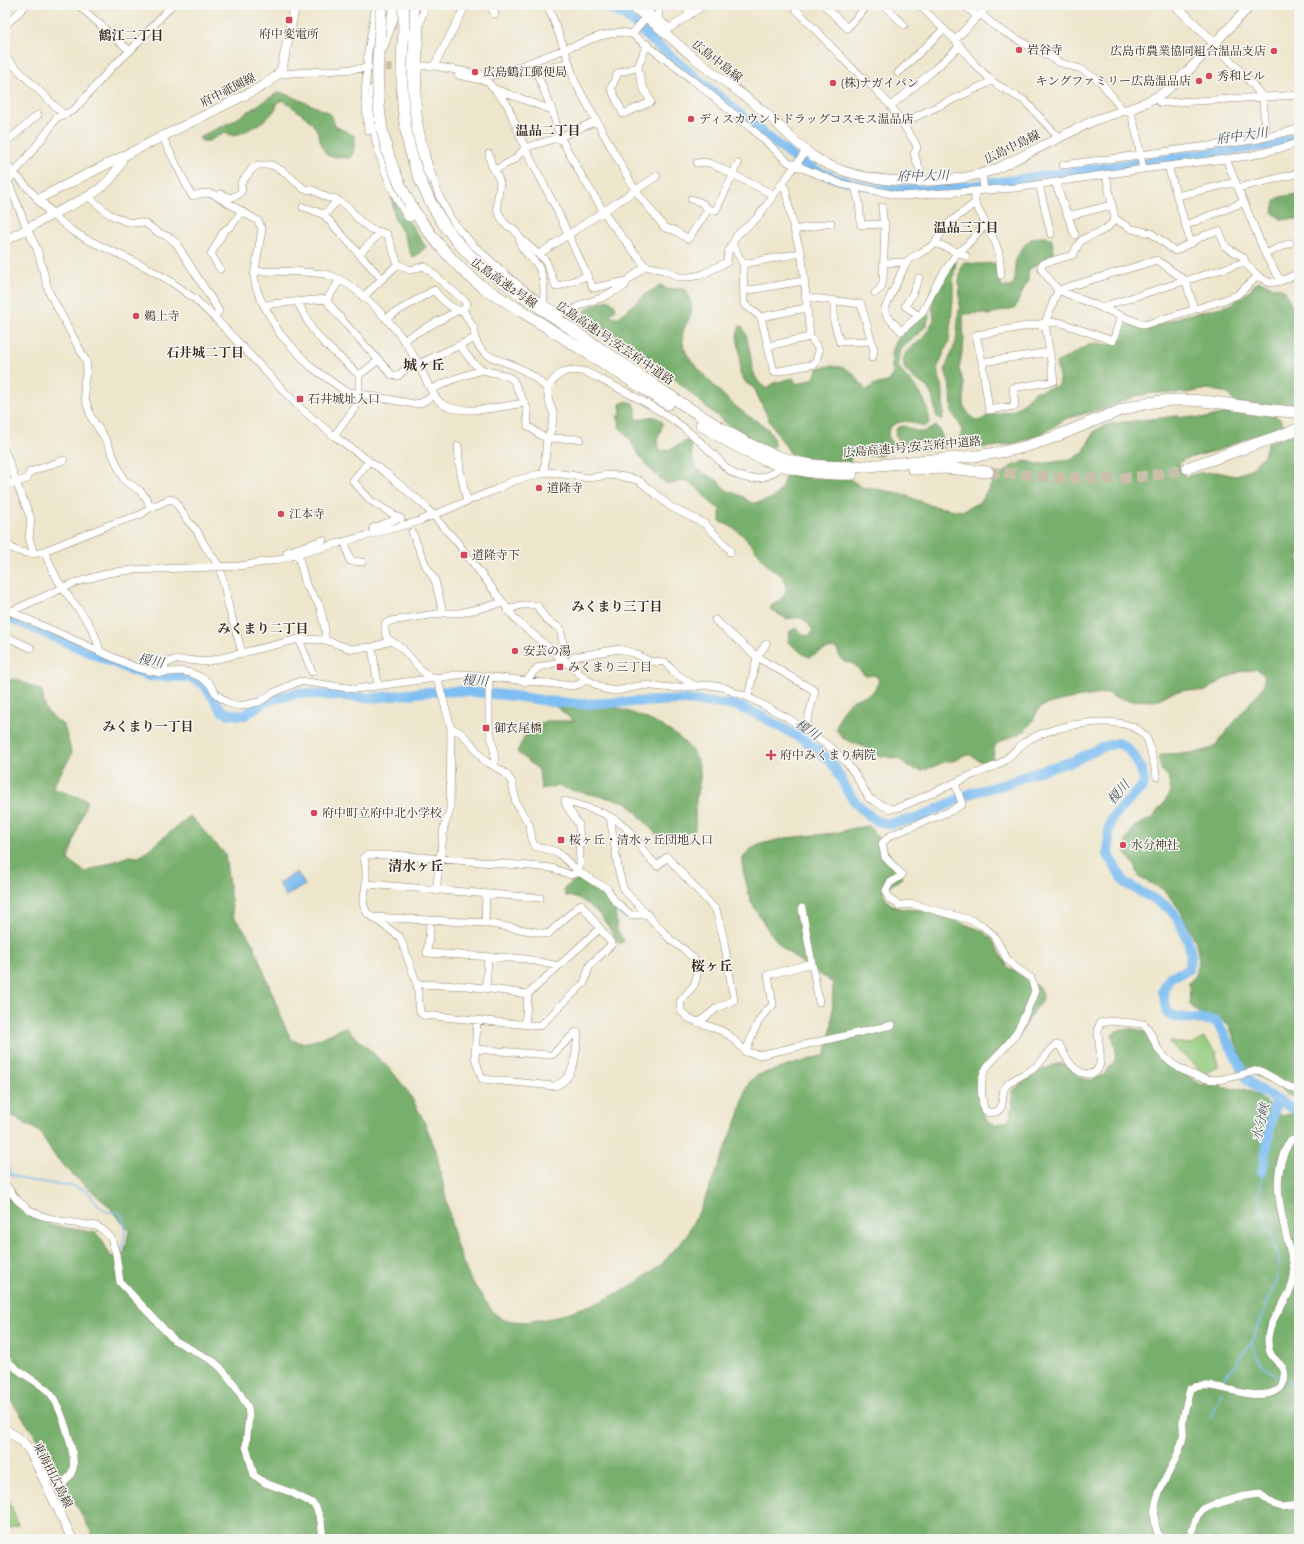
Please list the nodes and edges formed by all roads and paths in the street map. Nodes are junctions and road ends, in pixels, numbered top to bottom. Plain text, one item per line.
1 (26, 5) edge
2 (78, 5) edge
3 (172, 5) edge
4 (295, 5) edge
5 (376, 5) edge
6 (381, 5) edge
7 (397, 5) edge
8 (403, 5) edge
9 (413, 5) edge
10 (425, 5) edge
11 (466, 5) edge
12 (489, 5) edge
13 (545, 5) edge
14 (629, 5) edge
15 (659, 5) edge
16 (684, 5) edge
17 (704, 5) edge
18 (792, 5) edge
19 (824, 5) edge
20 (868, 5) edge
21 (884, 5) edge
22 (919, 5) edge
23 (964, 5) edge
24 (989, 5) edge
25 (1174, 5) edge
26 (1251, 5) edge
27 (639, 7) edge
28 (495, 14) dead end
29 (690, 14) junction
30 (979, 15) junction
31 (646, 17) junction
32 (658, 20) junction
33 (904, 25) dead end
34 (5, 26) edge
35 (944, 29) junction
36 (632, 34) junction
37 (957, 43) junction
38 (1214, 43) junction
39 (647, 44) junction
40 (565, 50) junction
41 (130, 51) junction
42 (5, 57) edge
43 (569, 62) junction
44 (416, 66) junction
45 (434, 66) junction
46 (638, 67) junction
47 (367, 68) junction
48 (375, 68) tunnel mouth
49 (457, 70) junction
50 (898, 73) dead end
51 (279, 74) junction
52 (991, 80) junction
53 (495, 89) junction
54 (1299, 96) edge
55 (1154, 98) junction
56 (1263, 98) junction
57 (891, 106) junction
58 (552, 110) junction
59 (1126, 110) junction
60 (63, 114) junction
61 (38, 115) dead end
62 (596, 121) junction
63 (902, 122) junction
64 (1299, 129) edge
65 (368, 131) dead end
66 (162, 136) junction
67 (560, 137) junction
68 (1058, 137) junction
69 (1242, 142) junction
70 (5, 143) edge
71 (1297, 143) edge
72 (525, 148) junction
73 (806, 151) junction
74 (489, 154) dead end
75 (1140, 155) junction
76 (123, 156) junction
77 (1299, 157) edge
78 (1226, 159) junction
79 (5, 163) edge
80 (697, 163) dead end
81 (738, 164) dead end
82 (794, 165) junction
83 (1063, 165) dead end
84 (1168, 166) junction
85 (1143, 169) junction
86 (495, 170) junction
87 (14, 172) junction
88 (1299, 173) edge
89 (982, 174) junction
90 (733, 175) junction
91 (1106, 175) junction
92 (657, 176) dead end
93 (924, 181) junction
94 (1055, 182) junction
95 (781, 184) junction
96 (1039, 184) junction
97 (1237, 185) junction
98 (855, 187) junction
99 (635, 190) junction
100 (984, 190) junction
101 (975, 191) junction
102 (209, 193) junction
103 (774, 195) junction
104 (1177, 196) junction
105 (89, 197) junction
106 (38, 199) junction
107 (691, 199) dead end
108 (338, 200) junction
109 (1244, 202) junction
110 (976, 203) junction
111 (1112, 205) junction
112 (303, 207) dead end
113 (882, 208) dead end
114 (708, 210) junction
115 (242, 211) junction
116 (604, 211) junction
117 (53, 215) junction
118 (324, 215) junction
119 (1068, 216) junction
120 (1115, 219) junction
121 (831, 223) dead end
122 (885, 224) junction
123 (986, 224) junction
124 (1186, 225) junction
125 (27, 229) junction
126 (794, 230) junction
127 (381, 232) junction
128 (450, 232) junction
129 (1051, 234) dead end
130 (568, 235) junction
131 (1074, 235) dead end
132 (520, 238) junction
133 (5, 241) edge
134 (936, 243) junction
135 (1290, 243) dead end
136 (1191, 244) junction
137 (732, 245) junction
138 (801, 253) junction
139 (957, 253) junction
140 (359, 254) junction
141 (539, 254) junction
142 (1265, 254) junction
143 (966, 256) dead end
144 (907, 262) junction
145 (1245, 262) junction
146 (884, 263) junction
147 (398, 264) junction
148 (744, 264) junction
149 (645, 266) junction
150 (220, 268) dead end
151 (255, 271) junction
152 (1299, 273) edge
153 (1001, 275) dead end
154 (588, 276) junction
155 (1258, 276) junction
156 (919, 278) dead end
157 (382, 279) junction
158 (340, 280) junction
159 (627, 281) junction
160 (803, 281) junction
161 (1186, 281) junction
162 (1282, 281) junction
163 (1058, 290) junction
164 (744, 291) junction
165 (875, 293) dead end
166 (363, 297) junction
167 (805, 297) junction
168 (327, 299) junction
169 (297, 301) junction
170 (834, 301) junction
171 (543, 304) junction
172 (264, 306) junction
173 (806, 308) junction
174 (1103, 309) junction
175 (1194, 310) junction
176 (460, 311) junction
177 (919, 316) junction
178 (1121, 316) junction
179 (214, 317) junction
180 (761, 317) junction
181 (386, 318) junction
182 (1045, 323) junction
183 (810, 337) junction
184 (475, 338) junction
185 (403, 340) junction
186 (872, 341) junction
187 (460, 345) junction
188 (768, 346) junction
189 (1050, 352) junction
190 (593, 357) junction
191 (872, 358) dead end
192 (379, 360) junction
193 (417, 362) junction
194 (982, 362) junction
195 (482, 370) junction
196 (359, 375) junction
197 (547, 389) junction
198 (433, 392) junction
199 (360, 395) junction
200 (525, 403) junction
201 (1299, 412) edge
202 (1299, 429) edge
203 (334, 436) junction
204 (547, 438) junction
205 (580, 439) dead end
206 (458, 446) dead end
207 (5, 451) edge
208 (764, 456) junction
209 (64, 460) dead end
210 (369, 460) junction
211 (1187, 468) tunnel mouth
212 (777, 470) dead end
213 (860, 470) junction
214 (988, 472) tunnel mouth
215 (544, 473) junction
216 (16, 482) junction
217 (5, 485) edge
218 (467, 502) junction
219 (150, 508) junction
220 (434, 515) junction
221 (412, 532) dead end
222 (373, 533) junction
223 (5, 540) edge
224 (323, 540) dead end
225 (345, 541) junction
226 (44, 551) junction
227 (730, 552) dead end
228 (34, 554) junction
229 (298, 554) junction
230 (288, 557) junction
231 (362, 562) dead end
232 (220, 567) junction
233 (63, 588) junction
234 (32, 602) junction
235 (502, 603) junction
236 (507, 610) junction
237 (7, 612) edge
238 (443, 613) junction
239 (715, 620) dead end
240 (32, 621) junction
241 (5, 636) edge
242 (298, 638) junction
243 (325, 640) junction
244 (388, 640) junction
245 (766, 644) dead end
246 (372, 647) junction
247 (31, 648) dead end
248 (100, 652) junction
249 (242, 652) junction
250 (757, 657) junction
251 (565, 661) junction
252 (312, 672) dead end
253 (160, 673) junction
254 (489, 677) junction
255 (434, 678) junction
256 (586, 679) junction
257 (525, 682) junction
258 (378, 685) junction
259 (696, 687) junction
260 (748, 698) junction
261 (451, 728) junction
262 (805, 730) junction
263 (495, 767) junction
264 (1157, 777) dead end
265 (956, 783) junction
266 (610, 817) junction
267 (440, 860) junction
268 (578, 871) junction
269 (366, 884) junction
270 (436, 891) junction
271 (486, 894) junction
272 (540, 898) dead end
273 (802, 908) dead end
274 (647, 914) junction
275 (374, 917) junction
276 (429, 920) junction
277 (485, 924) junction
278 (599, 928) junction
279 (488, 958) junction
280 (812, 963) junction
281 (558, 966) junction
282 (416, 984) junction
283 (486, 988) junction
284 (528, 994) junction
285 (819, 1002) dead end
286 (477, 1020) junction
287 (698, 1023) junction
288 (525, 1024) junction
289 (892, 1025) dead end
290 (475, 1049) junction
291 (746, 1052) junction
292 (1299, 1092) edge
293 (1299, 1138) edge
294 (5, 1184) edge
295 (5, 1357) edge
296 (5, 1429) edge
297 (41, 1473) junction
298 (1299, 1505) edge
299 (72, 1539) edge
300 (323, 1539) edge
301 (1160, 1539) edge
302 (1190, 1539) edge

1 - 34 street
2 - 41 street
3 - 41 street
4 - 51 main road
5 - 47 street
6 - 190 highway, 広島高速2号線, bridge
7 - 190 highway
8 - 128 highway, bridge
9 - 128 highway, bridge
10 - 44 street
11 - 45 street
12 - 28 street
13 - 40 street
14 - 27 main road, 広島中島線
15 - 32 street
16 - 29 street
17 - 29 street
18 - 57 street
19 - 20 street
21 - 33 street
22 - 35 street
23 - 30 street
24 - 30 street
25 - 38 main road
26 - 38 main road, 広島中島線
27 - 31 main road, 広島中島線
27 - 32 street
29 - 32 street
30 - 37 street
30 - 59 street
31 - 36 street
31 - 73 main road, 広島中島線
35 - 37 street
35 - 50 street
36 - 39 street
36 - 40 street
37 - 52 street
37 - 57 street
38 - 55 main road, 広島中島線
38 - 56 street
39 - 46 street
39 - 82 street
40 - 43 street
40 - 49 street
41 - 60 street
42 - 60 street
43 - 58 street
43 - 62 street
44 - 45 street
44 - 171 street
45 - 49 street
46 - 46 street
47 - 48 street
47 - 51 street
47 - 65 street
49 - 53 street
51 - 66 main road, 府中祇園線
52 - 63 street
52 - 68 street
53 - 58 street
53 - 72 street
54 - 56 street
55 - 56 street
55 - 59 main road, 広島中島線
56 - 69 street
57 - 63 street
58 - 67 street
59 - 68 main road, 広島中島線
59 - 75 street
60 - 87 street
61 - 70 street
62 - 67 street
62 - 99 street
63 - 93 street
64 - 69 street
66 - 76 main road, 府中祇園線
66 - 102 street
67 - 72 street
67 - 116 street
68 - 89 main road, 広島中島線
69 - 75 street
71 - 77 street
71 - 78 street
72 - 86 street
72 - 130 street
73 - 82 street
73 - 93 main road, 広島中島線
74 - 86 street
75 - 83 street
75 - 85 street
76 - 105 main road
76 - 106 main road, 府中祇園線
78 - 84 street
78 - 97 street
79 - 87 street
80 - 90 street
81 - 90 street
82 - 95 street
82 - 98 street
84 - 85 street
84 - 104 street
85 - 91 street
86 - 132 street
87 - 106 street
87 - 125 street
88 - 97 street
89 - 93 main road, 広島中島線
89 - 100 street
90 - 103 street
90 - 114 street
91 - 94 street
91 - 111 street
92 - 99 street
94 - 96 street
94 - 119 street
95 - 103 street
95 - 126 street
96 - 100 street
96 - 129 street
97 - 104 street
97 - 109 street
98 - 101 street
98 - 122 street
99 - 114 street
99 - 116 street
100 - 101 street
101 - 110 street
102 - 108 street
102 - 115 street
103 - 137 street
104 - 124 street
105 - 117 main road
105 - 179 street
106 - 117 main road
107 - 114 street
108 - 118 street
108 - 127 street
109 - 124 street
109 - 142 street
110 - 123 street
110 - 134 street
111 - 119 street
111 - 120 street
112 - 118 street
113 - 122 street
115 - 150 street
115 - 151 street
116 - 130 street
116 - 149 street
117 - 125 main road
117 - 179 street
118 - 140 street
119 - 131 street
120 - 136 street
120 - 163 street
121 - 126 street
122 - 146 street
123 - 139 street
123 - 153 street
124 - 136 street
125 - 133 main road
125 - 219 street
126 - 138 street
127 - 140 street
127 - 147 street
128 - 208 highway, 広島高速1号;安芸府中道路
130 - 141 street
130 - 154 street
132 - 141 street
132 - 171 street
134 - 139 street
134 - 144 street
135 - 142 street
136 - 145 street
137 - 148 street
137 - 149 street
138 - 148 street
138 - 160 street
139 - 143 street
139 - 177 street
140 - 157 street
141 - 154 street
142 - 162 street
144 - 146 street
144 - 177 street
145 - 155 street
145 - 161 street
146 - 165 street
147 - 157 street
147 - 176 street
148 - 164 street
149 - 159 street
151 - 158 street
151 - 172 street
152 - 162 street
154 - 159 street
155 - 162 street
155 - 175 street
156 - 177 street
157 - 166 street
158 - 166 street
158 - 168 street
159 - 171 street
160 - 164 street
160 - 167 street
161 - 163 street
161 - 174 street
161 - 175 street
163 - 174 street
163 - 182 street
164 - 180 street
166 - 181 street
167 - 170 street
167 - 173 street
168 - 169 street
168 - 192 street
169 - 172 street
169 - 196 street
170 - 186 street
170 - 186 street
172 - 199 street
173 - 180 street
173 - 183 street
174 - 178 street
175 - 178 street
176 - 181 street
176 - 184 street
176 - 185 street
178 - 182 street
179 - 203 street
180 - 188 street
181 - 185 street
182 - 189 street
182 - 194 street
183 - 188 street
183 - 188 street
184 - 187 street
184 - 197 street
185 - 193 street
186 - 191 street
187 - 193 street
187 - 195 street
189 - 194 street
189 - 194 street
190 - 208 highway, 広島高速1号;安芸府中道路
192 - 193 street
192 - 196 street
193 - 198 street
195 - 198 street
195 - 200 street
196 - 199 street
197 - 204 street
197 - 212 street
198 - 199 street
198 - 200 street
199 - 203 street
200 - 204 street
201 - 213 highway, 広島高速1号;安芸府中道路
202 - 211 highway
203 - 210 street
204 - 205 street
204 - 215 street
206 - 218 street
207 - 216 street
208 - 213 highway, 広島高速1号;安芸府中道路
209 - 216 street
210 - 220 street
210 - 222 street
213 - 214 highway, 広島高速1号;安芸府中道路
215 - 218 street
215 - 227 street
216 - 217 street
216 - 228 street
218 - 220 street
219 - 226 street
219 - 232 street
220 - 222 street
220 - 235 street
221 - 238 street
222 - 225 street
223 - 228 street
224 - 230 street
225 - 229 street
225 - 231 street
226 - 228 street
226 - 233 street
229 - 230 street
229 - 243 street
230 - 232 street
232 - 233 street
232 - 249 street
233 - 234 street
233 - 248 street
234 - 237 street
234 - 240 street
235 - 236 street
235 - 238 street
236 - 251 street
236 - 251 street
237 - 240 street
238 - 244 street
239 - 250 street
240 - 248 street
241 - 247 street
242 - 243 street
242 - 249 street
242 - 252 street
243 - 246 street
244 - 246 street
244 - 255 street
245 - 250 street
246 - 258 street
248 - 253 street
249 - 253 street
250 - 260 street
250 - 262 street
251 - 256 street
251 - 257 street
251 - 259 street
253 - 258 street
254 - 255 street
254 - 257 street
254 - 263 street
255 - 258 street
255 - 261 street
256 - 257 street
256 - 259 street
259 - 260 street
260 - 262 street
261 - 263 street
261 - 267 street
262 - 265 street
263 - 268 street
264 - 265 street
265 - 292 street
266 - 268 street
266 - 274 street
266 - 287 street
267 - 268 street
267 - 269 street
267 - 270 street
268 - 274 street
269 - 270 street
269 - 275 street
270 - 271 street
271 - 272 street
271 - 277 street
273 - 280 street
274 - 287 street
275 - 276 street
275 - 282 street
276 - 277 street
276 - 279 street
277 - 278 street
278 - 281 street
278 - 288 street
279 - 281 street
279 - 283 street
280 - 285 street
280 - 291 street
281 - 284 street
282 - 283 street
282 - 286 street
283 - 284 street
284 - 288 street
286 - 288 street
286 - 290 street
287 - 291 street
289 - 291 street
290 - 290 street
293 - 301 street
294 - 300 street
295 - 297 street
296 - 297 main road, 東海田広島線
297 - 299 main road, 東海田広島線
298 - 302 street

